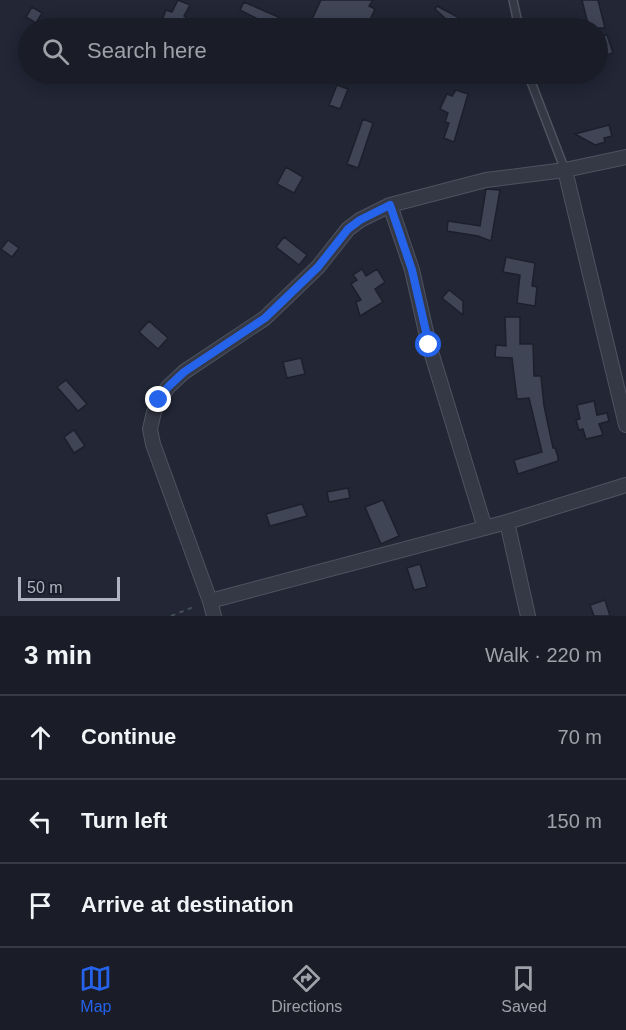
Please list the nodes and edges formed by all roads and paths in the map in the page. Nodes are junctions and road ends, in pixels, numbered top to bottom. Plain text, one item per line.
1 (513, 0) edge
2 (517, 18) edge
3 (532, 84) edge
4 (626, 156) edge
5 (565, 170) junction
6 (390, 205) junction
7 (626, 425) edge
8 (626, 485) edge
9 (507, 522) junction
10 (484, 528) junction
11 (210, 601) junction
12 (171, 616) edge
13 (214, 616) edge
14 (528, 616) edge

1 - 2 lane
3 - 5 lane
4 - 5 street
5 - 6 street
5 - 7 street
6 - 10 street
6 - 11 street
8 - 9 street
9 - 10 street
9 - 14 street
10 - 11 street
11 - 12 path
11 - 13 street

